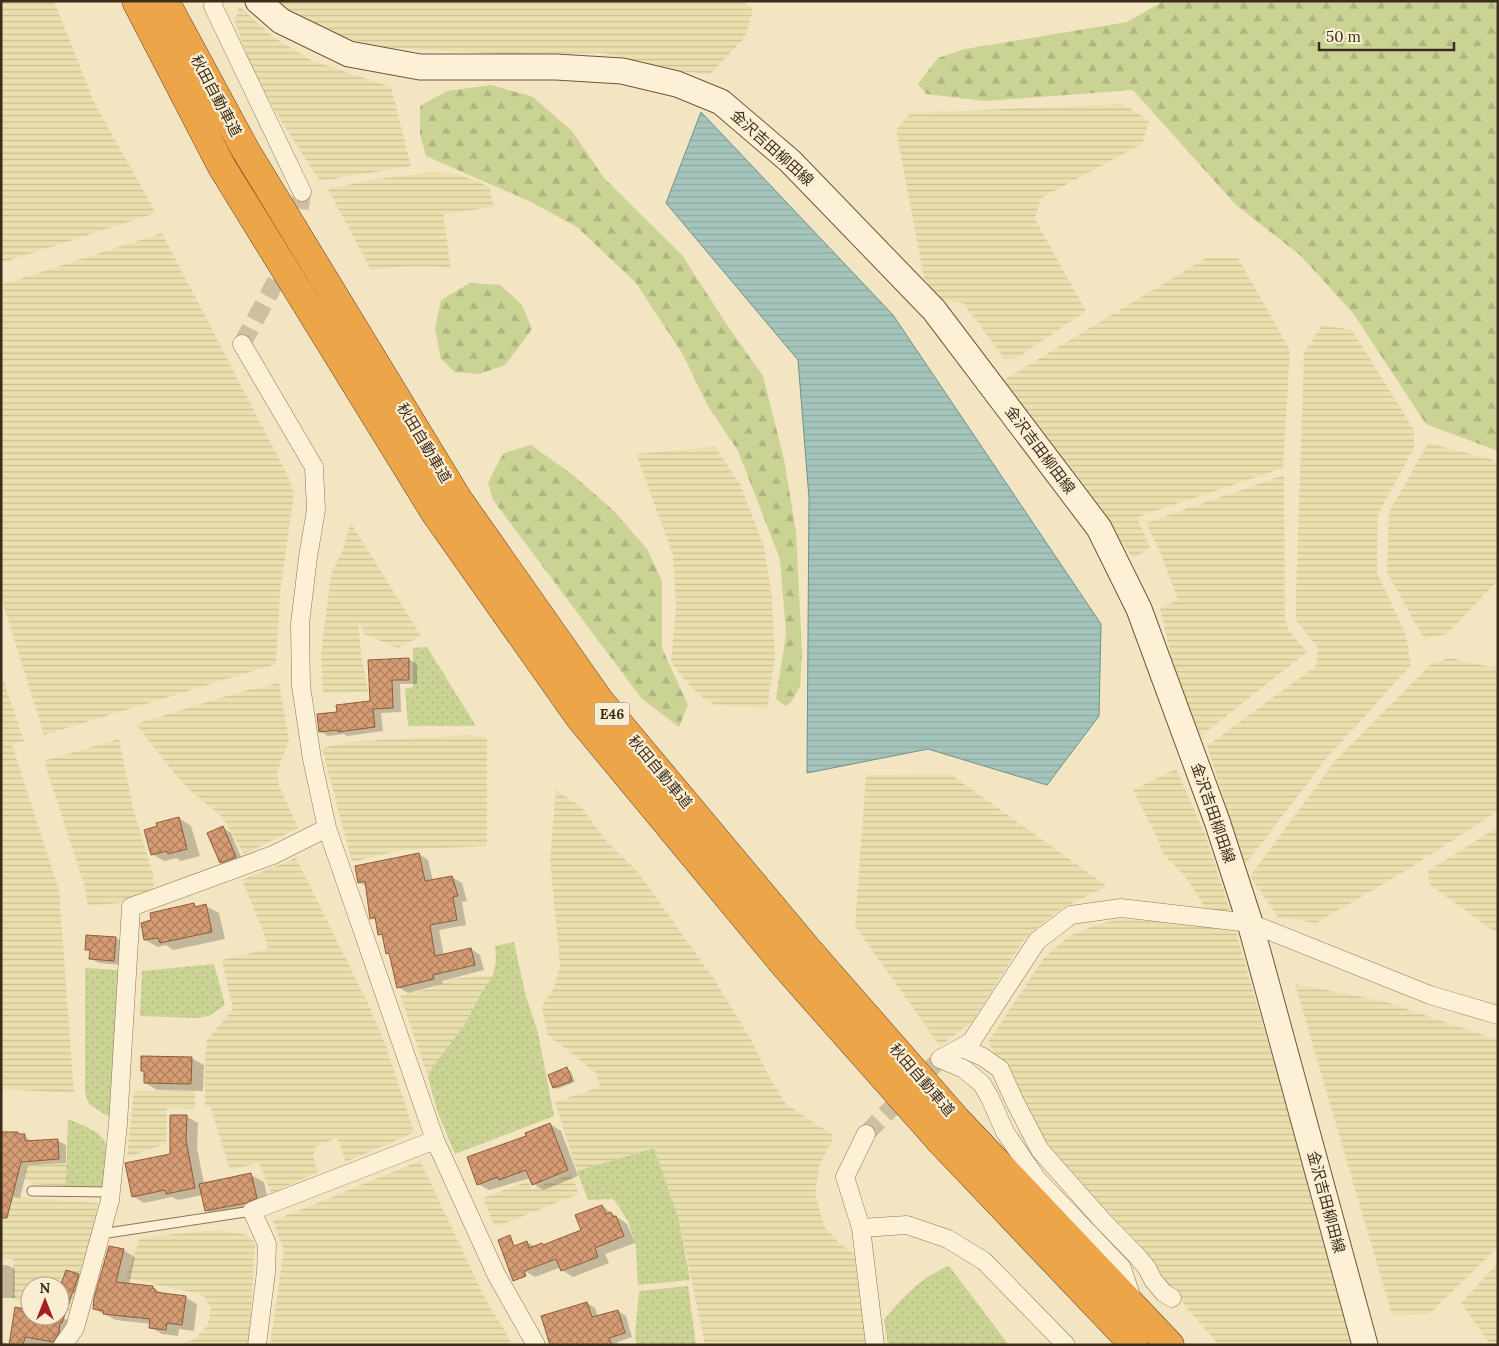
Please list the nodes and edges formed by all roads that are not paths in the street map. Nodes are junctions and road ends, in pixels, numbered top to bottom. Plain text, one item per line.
1 (136, 1) edge
2 (165, 1) edge
3 (214, 1) edge
4 (258, 1) edge
5 (302, 192) tunnel mouth
6 (242, 344) dead end
7 (327, 828) junction
8 (1250, 923) junction
9 (1498, 1015) edge
10 (962, 1048) junction
11 (866, 1134) tunnel mouth
12 (436, 1140) junction
13 (32, 1191) dead end
14 (110, 1192) junction
15 (252, 1211) junction
16 (861, 1228) junction
17 (101, 1234) junction
18 (1172, 1298) dead end
19 (1135, 1308) junction
20 (63, 1345) edge
21 (257, 1345) edge
22 (536, 1345) edge
23 (875, 1345) edge
24 (1066, 1345) edge
25 (1134, 1345) edge
26 (1170, 1345) edge
27 (1365, 1345) edge

1 - 25 highway, 秋田自動車道 / E46
2 - 19 highway, 秋田自動車道 / E46
3 - 5 street
4 - 8 main road, 金沢吉田柳田線
6 - 7 street
7 - 12 street
7 - 14 street
8 - 9 street
8 - 10 street
8 - 27 main road, 金沢吉田柳田線
10 - 18 street
10 - 19 street
11 - 16 street
12 - 15 street
12 - 22 street
13 - 14 lane
14 - 17 street
15 - 17 lane
15 - 21 street
16 - 23 street
16 - 24 street
17 - 20 street
19 - 26 highway, 秋田自動車道 / E46

